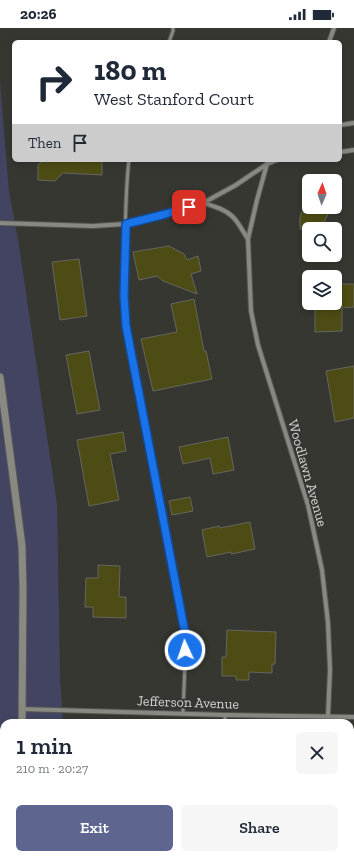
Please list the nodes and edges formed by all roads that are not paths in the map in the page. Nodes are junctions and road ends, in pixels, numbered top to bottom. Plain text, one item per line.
1 (173, 28) edge
2 (334, 28) edge
3 (170, 40) edge
4 (330, 40) edge
5 (354, 123) edge
6 (342, 124) edge
7 (354, 150) edge
8 (342, 152) edge
9 (129, 162) edge
10 (269, 162) edge
11 (203, 203) junction
12 (0, 223) edge
13 (126, 224) junction
14 (248, 239) junction
15 (0, 377) edge
16 (21, 709) junction
17 (183, 713) junction
18 (225, 715) junction
19 (328, 716) junction
20 (354, 717) edge
21 (22, 719) edge
22 (225, 719) edge

1 - 3 lane
2 - 4 street
5 - 6 street
7 - 8 street
9 - 13 lane
10 - 11 street
10 - 14 street, Woodlawn Avenue
11 - 13 street
11 - 14 street
12 - 13 street
13 - 17 lane
14 - 19 street, Woodlawn Avenue
15 - 16 street
16 - 17 street, Jefferson Avenue
16 - 21 street
17 - 18 street, Jefferson Avenue
18 - 19 street, Jefferson Avenue
18 - 22 lane
19 - 20 street, Jefferson Avenue

